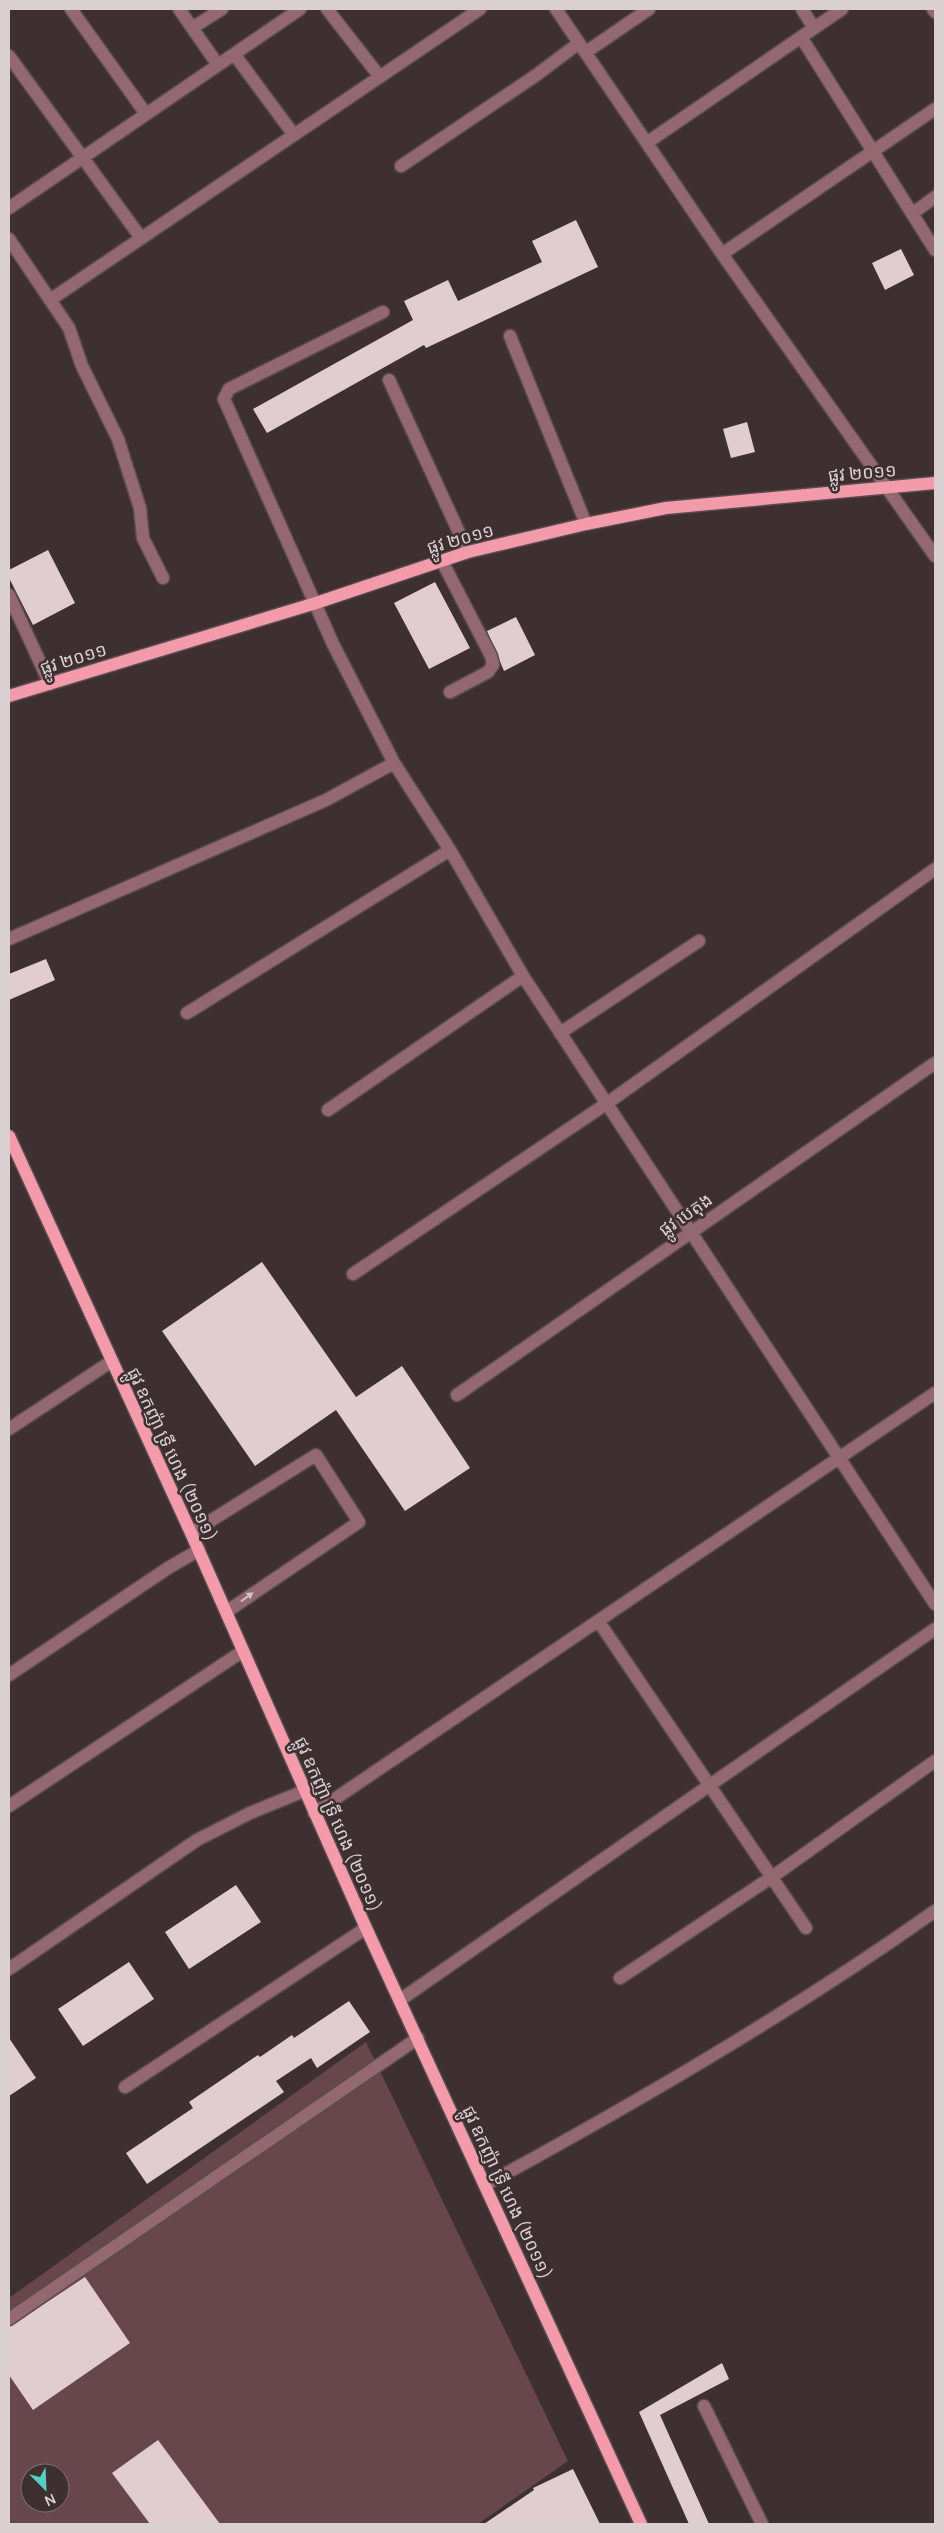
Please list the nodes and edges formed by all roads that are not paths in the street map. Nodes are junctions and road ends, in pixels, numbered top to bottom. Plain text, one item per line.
1 (71, 9) edge
2 (179, 9) edge
3 (222, 9) edge
4 (300, 9) edge
5 (327, 9) edge
6 (480, 9) edge
7 (556, 9) edge
8 (649, 9) edge
9 (802, 9) edge
10 (842, 9) edge
11 (933, 9) edge
12 (935, 12) edge
13 (192, 28) junction
14 (814, 28) junction
15 (801, 37) junction
16 (582, 47) junction
17 (234, 54) junction
18 (9, 56) edge
19 (218, 65) junction
20 (380, 77) junction
21 (935, 109) edge
22 (146, 114) junction
23 (294, 135) junction
24 (648, 142) junction
25 (875, 151) junction
26 (82, 158) junction
27 (401, 166) dead end
28 (935, 197) edge
29 (9, 208) edge
30 (913, 213) junction
31 (141, 238) junction
32 (10, 244) edge
33 (935, 250) edge
34 (722, 254) junction
35 (50, 300) junction
36 (383, 312) dead end
37 (510, 336) dead end
38 (389, 380) dead end
39 (935, 483) edge
40 (889, 487) junction
41 (586, 524) junction
42 (468, 552) junction
43 (935, 556) edge
44 (442, 561) junction
45 (163, 578) dead end
46 (9, 595) edge
47 (316, 603) junction
48 (50, 684) junction
49 (450, 692) dead end
50 (9, 696) edge
51 (394, 763) junction
52 (450, 850) junction
53 (935, 869) edge
54 (9, 939) edge
55 (699, 940) dead end
56 (523, 976) junction
57 (187, 1013) dead end
58 (560, 1033) junction
59 (935, 1063) edge
60 (606, 1104) junction
61 (328, 1110) dead end
62 (9, 1136) edge
63 (690, 1232) junction
64 (353, 1274) dead end
65 (112, 1361) junction
66 (935, 1393) edge
67 (457, 1395) dead end
68 (9, 1429) edge
69 (840, 1459) junction
70 (191, 1533) junction
71 (199, 1550) junction
72 (935, 1604) edge
73 (226, 1612) junction
74 (599, 1622) junction
75 (935, 1629) edge
76 (243, 1651) junction
77 (9, 1676) edge
78 (935, 1761) edge
79 (710, 1783) junction
80 (304, 1791) junction
81 (9, 1806) edge
82 (314, 1813) junction
83 (772, 1877) junction
84 (935, 1910) edge
85 (366, 1928) junction
86 (806, 1928) dead end
87 (9, 1969) edge
88 (620, 1978) dead end
89 (400, 2000) junction
90 (418, 2038) junction
91 (125, 2087) dead end
92 (485, 2185) junction
93 (9, 2319) edge
94 (704, 2406) dead end
95 (641, 2524) edge
96 (762, 2524) edge

1 - 22 street
2 - 13 street
3 - 13 street
4 - 17 street
5 - 20 street
6 - 20 street
7 - 16 street
8 - 16 street
9 - 14 street
10 - 14 street
11 - 12 street
13 - 19 street
14 - 15 street
15 - 24 street
15 - 25 street
16 - 24 street
16 - 27 street
17 - 19 street
17 - 23 street
18 - 26 street
19 - 22 street
20 - 23 street
21 - 25 street
22 - 26 street
23 - 31 street
24 - 34 street
25 - 30 street
25 - 34 street
26 - 29 street
26 - 31 street
28 - 30 street
30 - 33 street
31 - 35 street
32 - 35 street
34 - 40 street
35 - 45 street
36 - 47 street
37 - 41 street
38 - 42 street
39 - 40 main road, ផ្លូវ ២០១១
40 - 41 main road, ផ្លូវ ២០១១
40 - 43 street
41 - 42 main road, ផ្លូវ ២០១១
42 - 44 main road, ផ្លូវ ២០១១
44 - 47 main road, ផ្លូវ ២០១១
44 - 49 street
46 - 48 street
47 - 48 main road, ផ្លូវ ២០១១
47 - 51 street
48 - 50 main road, ផ្លូវ ២០១១
51 - 52 street
51 - 54 street
52 - 56 street
52 - 57 street
53 - 60 street
55 - 58 street
56 - 58 street
56 - 61 street
58 - 60 street
59 - 63 street, ផ្លូវ បេតុង
60 - 63 street
60 - 64 street
62 - 65 main road, ផ្លូវ ឧកញ៉ា ទ្រី ហេង (២០១១)
63 - 67 street, ផ្លូវ បេតុង
63 - 69 street
65 - 68 street
65 - 70 main road, ផ្លូវ ឧកញ៉ា ទ្រី ហេង (២០១១)
66 - 69 street
69 - 72 street
69 - 74 street
70 - 71 main road, ផ្លូវ ឧកញ៉ា ទ្រី ហេង (២០១១)
73 -> 70 street
71 - 73 main road, ផ្លូវ ឧកញ៉ា ទ្រី ហេង (២០១១)
71 - 77 street
73 - 76 main road, ផ្លូវ ឧកញ៉ា ទ្រី ហេង (២០១១)
74 - 79 street
74 - 82 street
75 - 79 street
76 - 80 main road, ផ្លូវ ឧកញ៉ា ទ្រី ហេង (២០១១)
76 - 81 street
78 - 83 street
79 - 83 street
79 - 89 street
80 - 82 main road, ផ្លូវ ឧកញ៉ា ទ្រី ហេង (២០១១)
80 - 87 street
82 - 85 main road, ផ្លូវ ឧកញ៉ា ទ្រី ហេង (២០១១)
83 - 86 street
83 - 88 street
84 - 92 street
85 - 89 main road, ផ្លូវ ឧកញ៉ា ទ្រី ហេង (២០១១)
85 - 91 street
89 - 90 main road, ផ្លូវ ឧកញ៉ា ទ្រី ហេង (២០១១)
90 - 92 main road, ផ្លូវ ឧកញ៉ា ទ្រី ហេង (២០១១)
90 - 93 street
92 - 95 main road, ផ្លូវ ឧកញ៉ា ទ្រី ហេង (២០១១)
94 - 96 street

